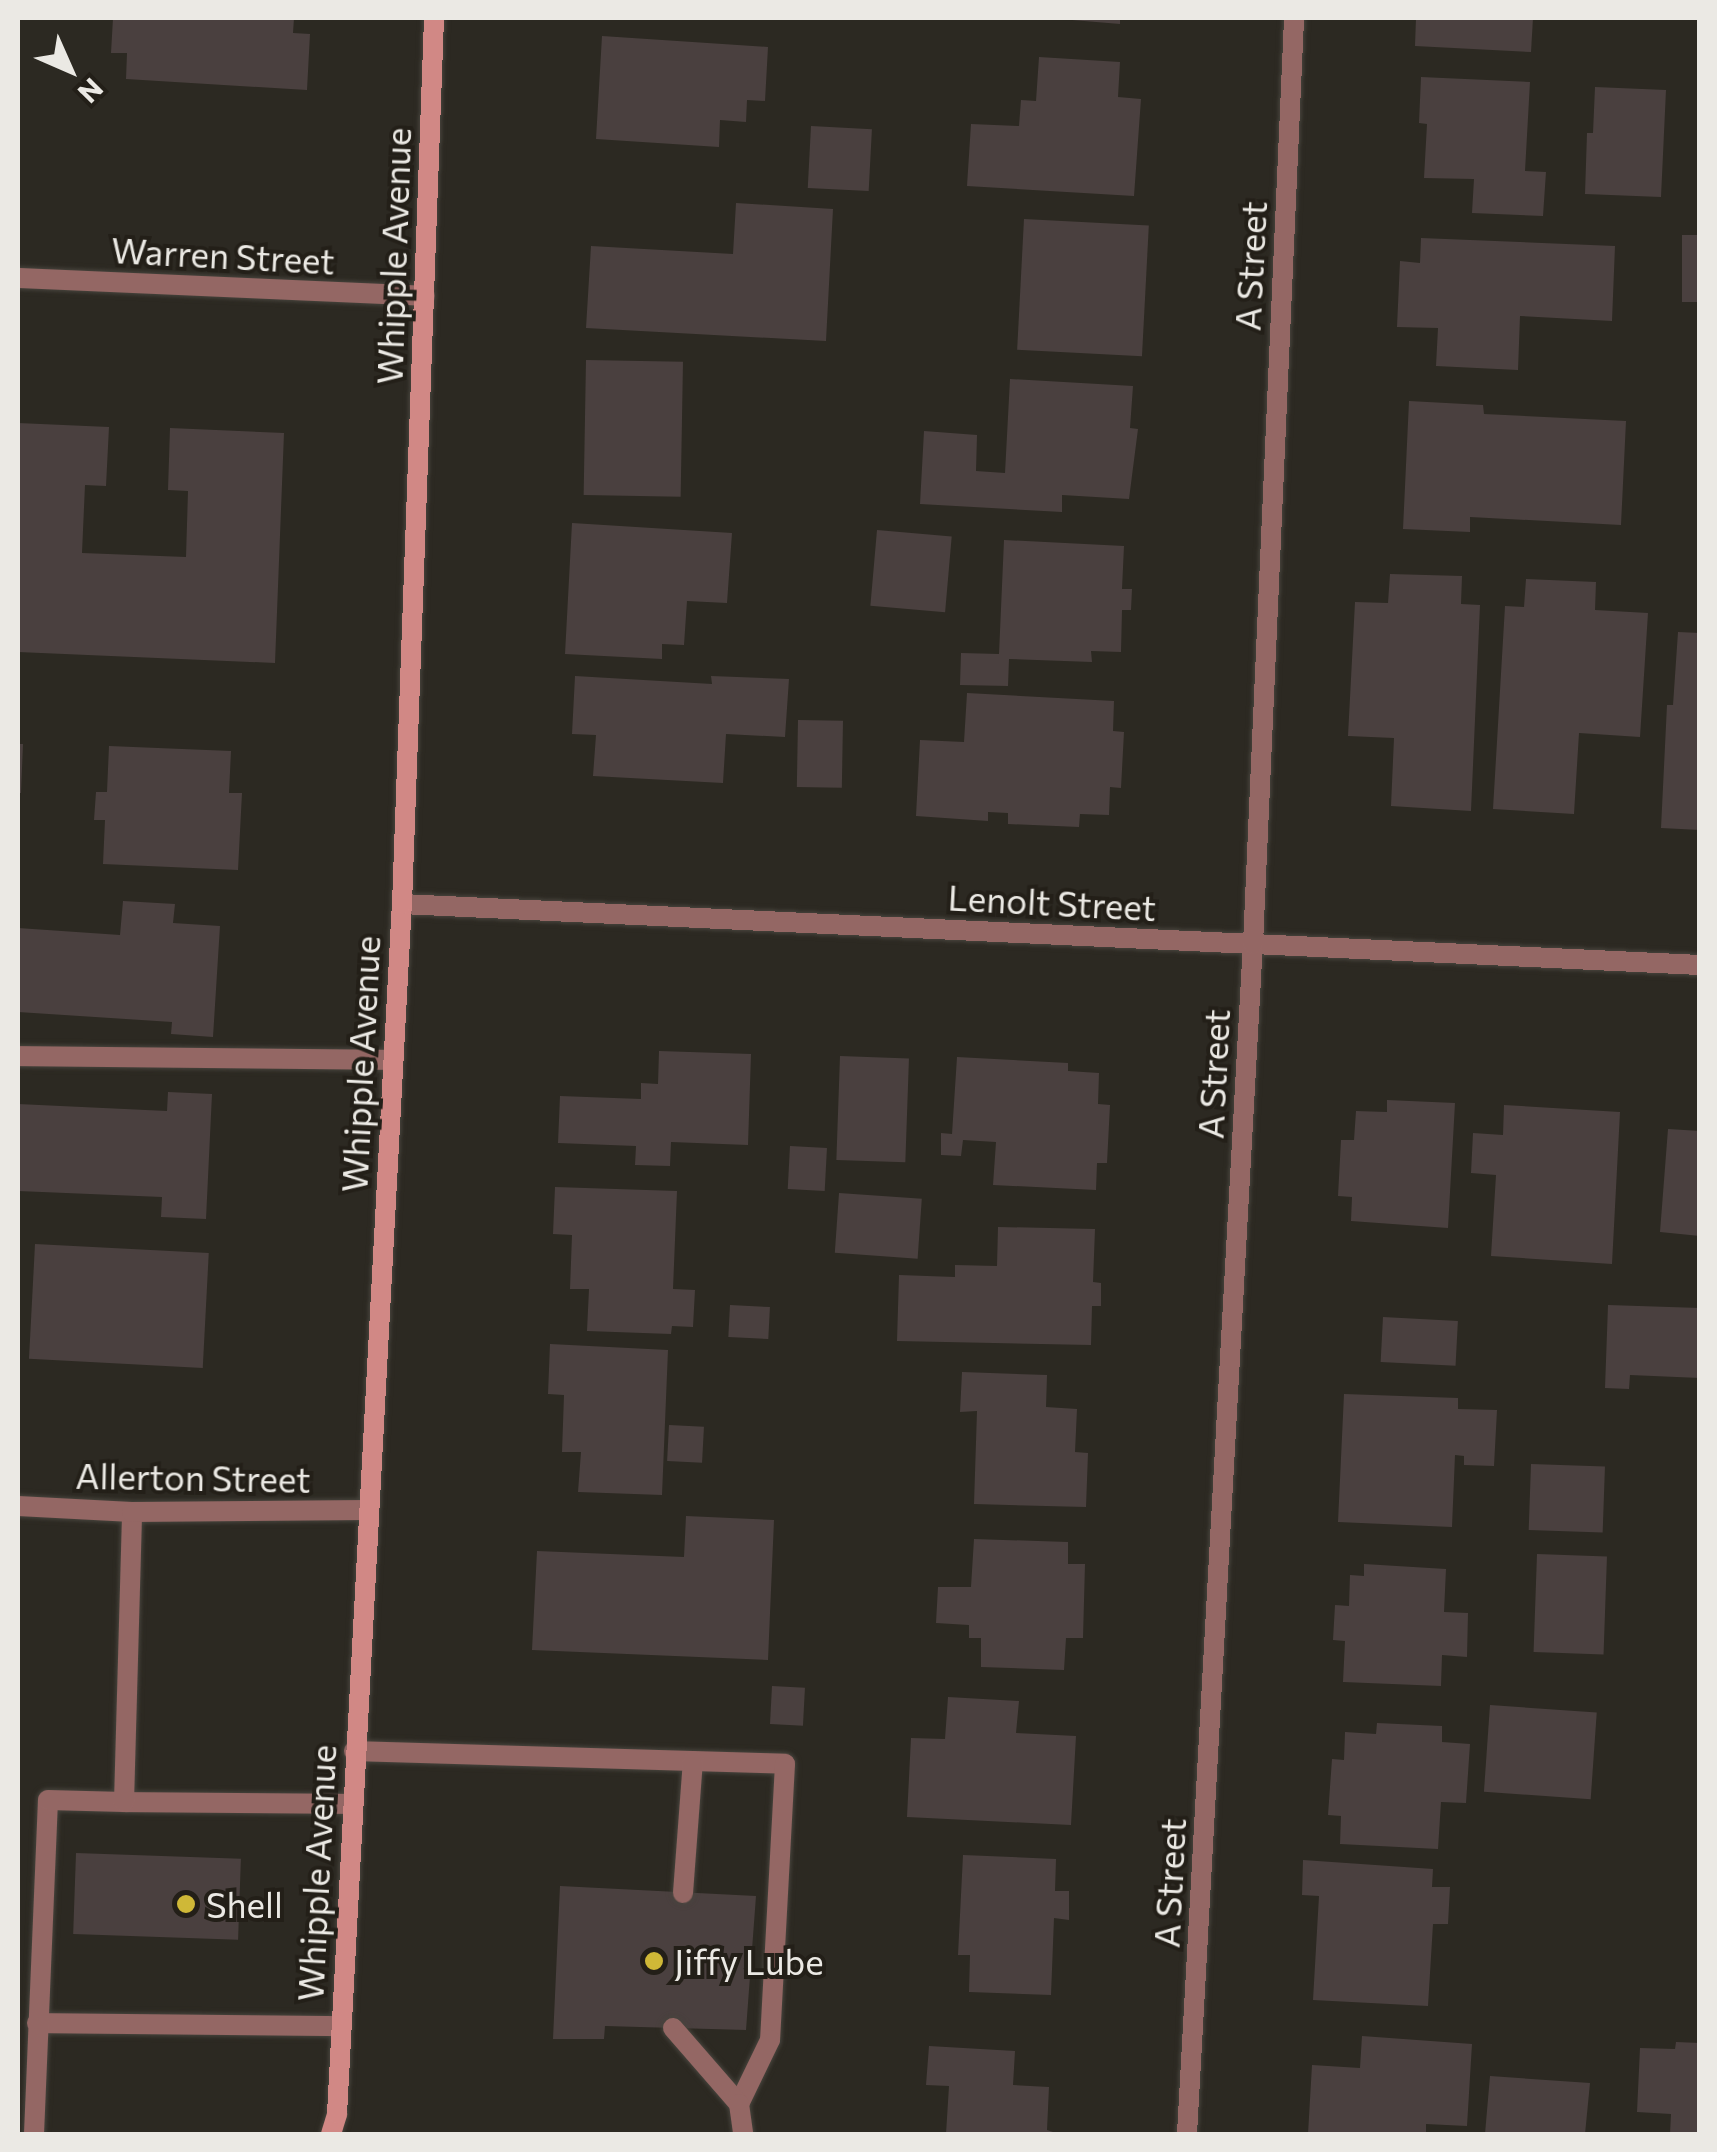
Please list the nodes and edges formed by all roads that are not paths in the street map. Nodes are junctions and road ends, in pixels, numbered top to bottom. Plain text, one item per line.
1 (434, 18) edge
2 (1294, 18) edge
3 (18, 278) edge
4 (425, 296) junction
5 (402, 904) junction
6 (1252, 944) junction
7 (1700, 966) edge
8 (18, 1056) edge
9 (393, 1060) junction
10 (18, 1506) edge
11 (368, 1510) junction
12 (132, 1512) junction
13 (354, 1752) junction
14 (694, 1761) junction
15 (124, 1802) junction
16 (352, 1804) junction
17 (683, 1893) dead end
18 (37, 2023) junction
19 (341, 2026) junction
20 (673, 2028) dead end
21 (740, 2104) junction
22 (334, 2124) edge
23 (34, 2134) edge
24 (346, 2134) edge
25 (743, 2134) edge
26 (1188, 2134) edge

1 - 4 main road, Whipple Avenue
2 - 6 street, A Street
3 - 4 street, Warren Street
4 - 5 main road, Whipple Avenue
5 - 6 street, Lenolt Street
5 - 9 main road, Whipple Avenue
6 - 7 street, Lenolt Street
6 - 26 street, A Street
8 - 9 street
9 - 11 main road, Whipple Avenue
10 - 12 street, Allerton Street
11 - 12 street, Allerton Street
11 - 13 main road, Whipple Avenue
12 - 15 street
13 - 14 street
13 - 16 main road, Whipple Avenue
14 - 17 street
14 - 21 street
15 - 16 street
15 - 18 street
16 - 19 main road, Whipple Avenue
18 - 19 street
18 - 23 street
19 - 22 main road, Whipple Avenue
20 - 21 street
21 - 25 street
22 - 24 main road, Whipple Avenue

